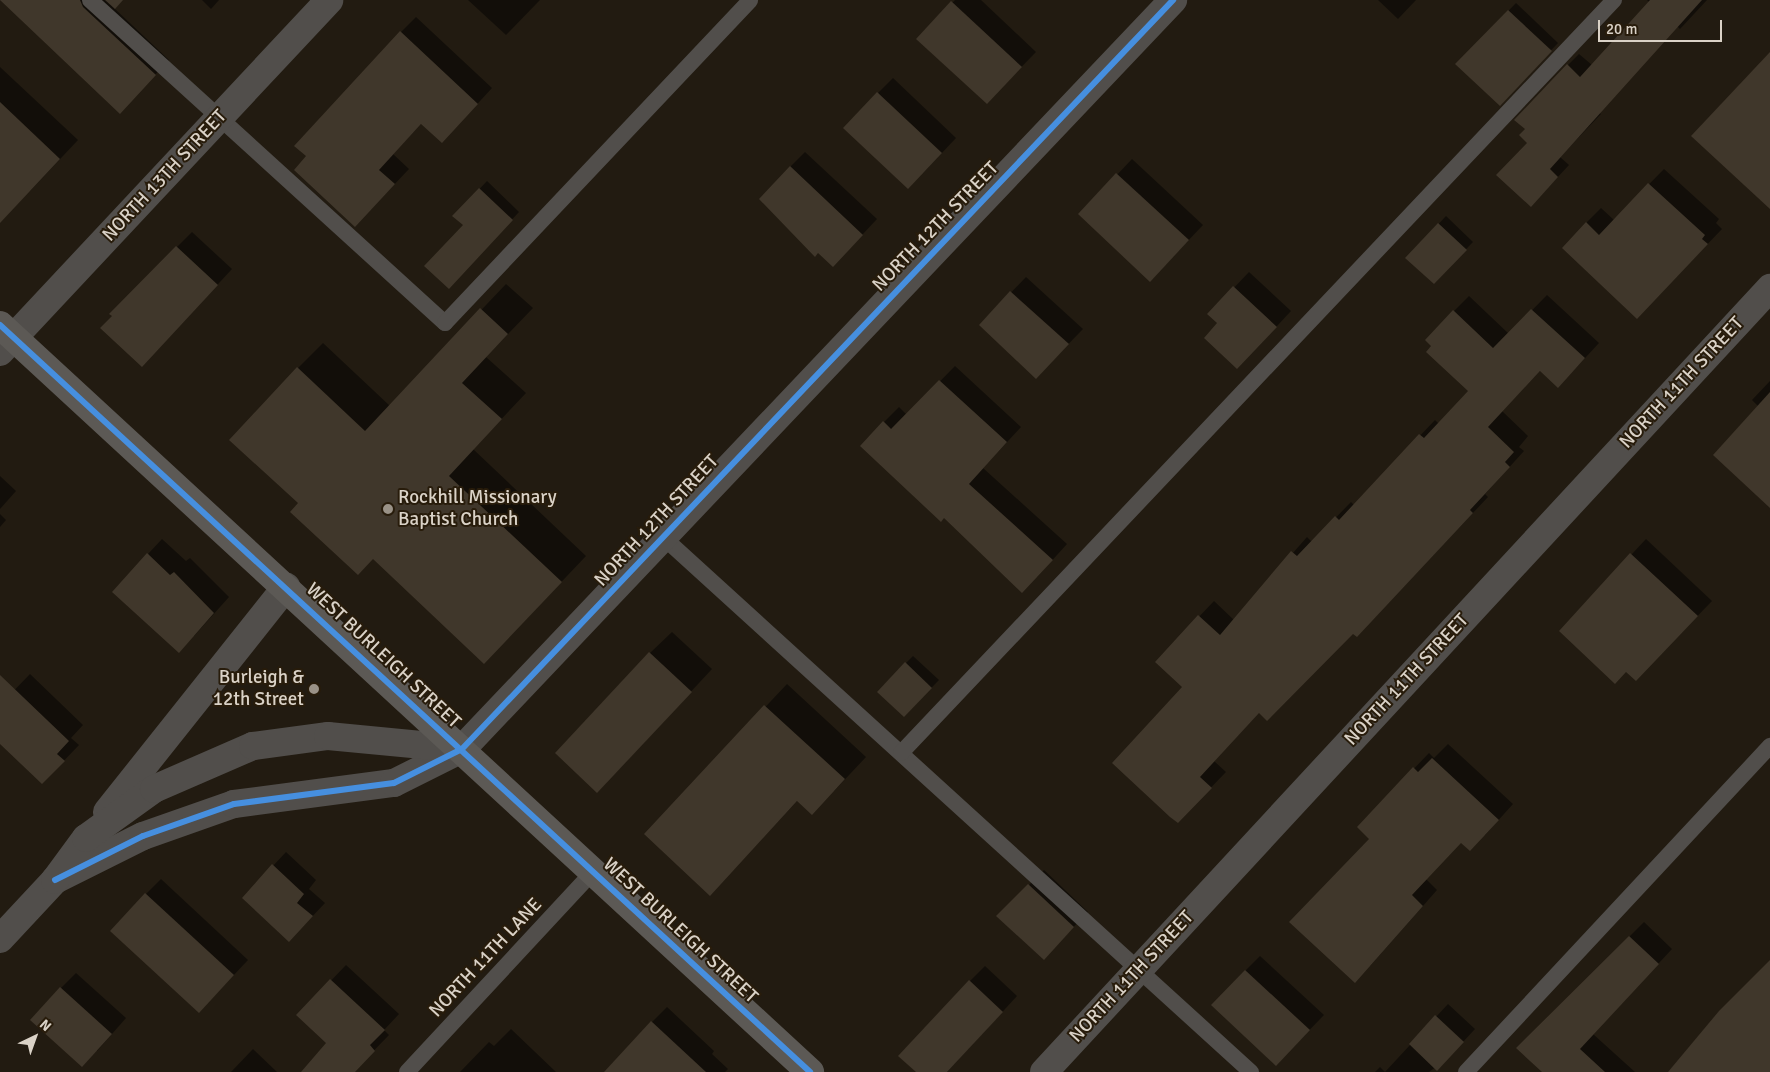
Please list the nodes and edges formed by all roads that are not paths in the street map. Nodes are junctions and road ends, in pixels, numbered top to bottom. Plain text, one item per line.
1 (90, 0) edge
2 (329, 0) edge
3 (750, 0) edge
4 (1173, 0) edge
5 (1614, 0) edge
6 (218, 119) junction
7 (1770, 288) edge
8 (4, 338) edge
9 (663, 537) junction
10 (286, 587) junction
11 (1770, 746) edge
12 (462, 749) junction
13 (901, 753) junction
14 (86, 838) junction
15 (594, 871) junction
16 (55, 880) junction
17 (0, 939) edge
18 (1139, 970) junction
19 (407, 1072) edge
20 (810, 1072) edge
21 (1044, 1072) edge
22 (1251, 1072) edge
23 (1466, 1072) edge

1 - 6 lane
2 - 6 street, NORTH 13TH STREET
3 - 6 lane
4 - 9 street, NORTH 12TH STREET
5 - 13 lane
6 - 8 street, NORTH 13TH STREET
7 - 18 street, NORTH 11TH STREET
8 - 10 street, WEST BURLEIGH STREET
9 - 12 street, NORTH 12TH STREET
9 - 13 lane
10 - 12 street, WEST BURLEIGH STREET
10 - 14 street
11 - 23 lane
12 - 14 street, NORTH 12TH STREET
12 - 15 street, WEST BURLEIGH STREET
12 - 16 street, NORTH 12TH STREET
13 - 18 lane
14 - 16 street, NORTH 12TH STREET
15 - 19 lane, NORTH 11TH LANE
15 - 20 street, WEST BURLEIGH STREET
16 - 17 street, NORTH 12TH STREET
18 - 21 street, NORTH 11TH STREET
18 - 22 lane

